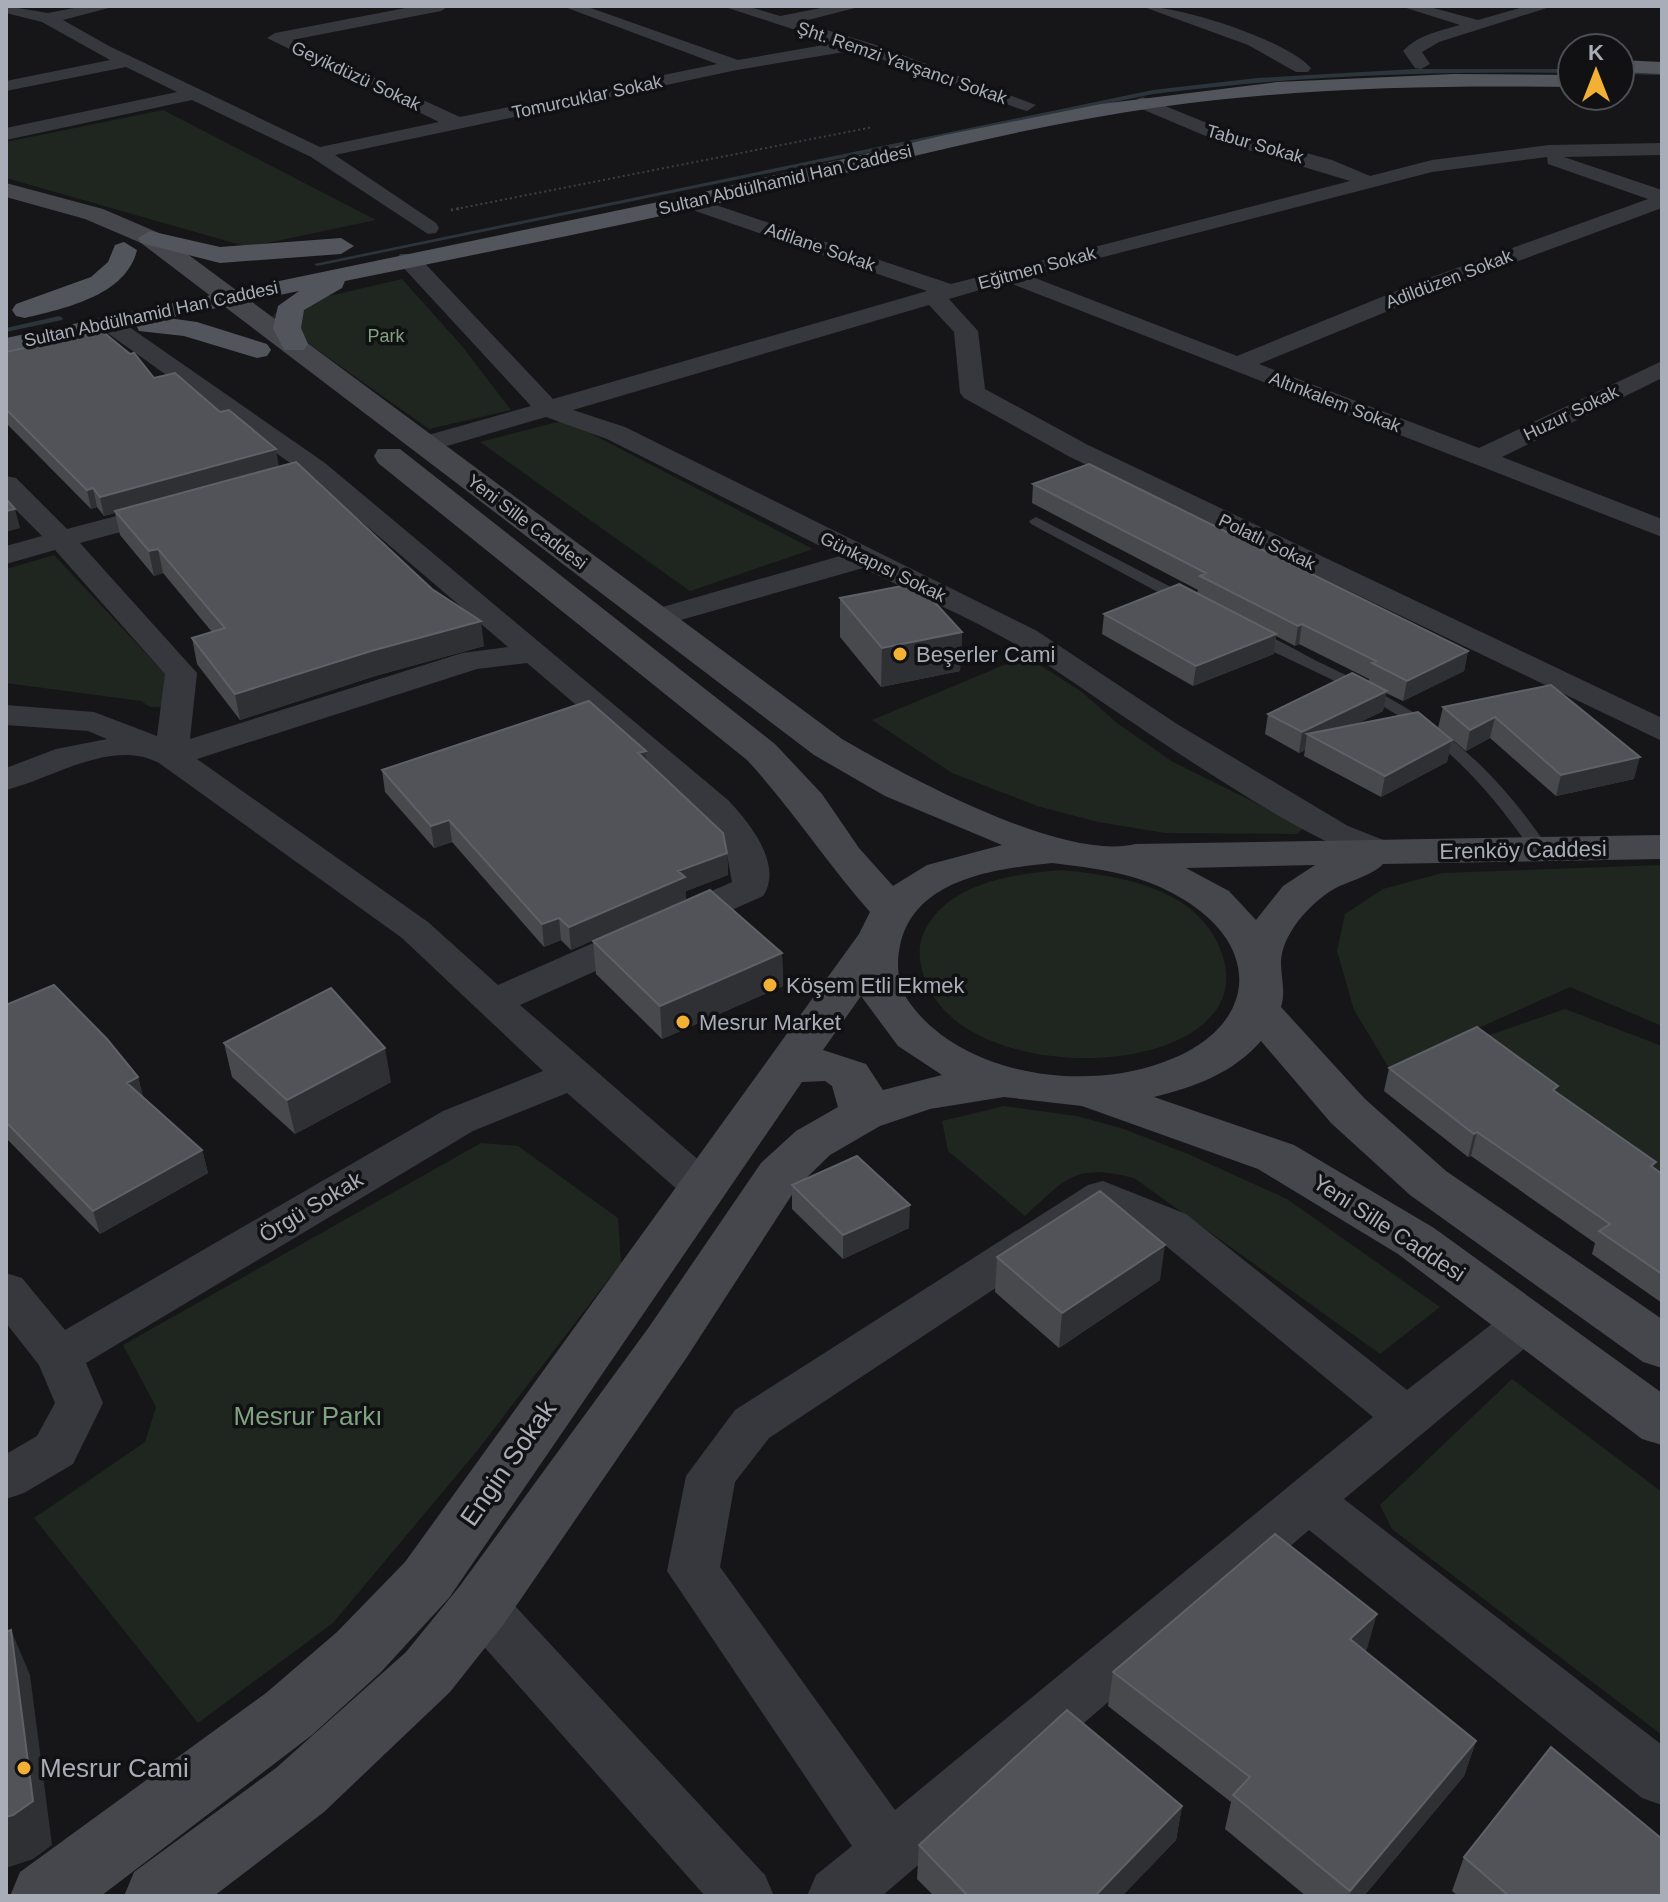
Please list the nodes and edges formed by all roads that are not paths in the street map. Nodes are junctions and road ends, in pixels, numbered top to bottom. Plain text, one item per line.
1 (108, 6) edge
2 (441, 6) edge
3 (570, 6) edge
4 (730, 6) edge
5 (855, 6) edge
6 (1149, 6) edge
7 (1408, 6) edge
8 (1545, 6) edge
9 (9, 10) edge
10 (48, 18) junction
11 (778, 21) junction
12 (1479, 25) junction
13 (856, 45) junction
14 (127, 62) junction
15 (1421, 64) junction
16 (737, 65) junction
17 (1556, 65) edge
18 (1636, 67) edge
19 (1302, 68) junction
20 (1662, 68) edge
21 (1556, 81) edge
22 (1636, 82) edge
23 (1662, 83) edge
24 (6, 86) edge
25 (194, 94) junction
26 (1143, 103) junction
27 (1027, 105) junction
28 (459, 124) junction
29 (6, 134) edge
30 (854, 140) dead end
31 (1662, 149) edge
32 (318, 153) junction
33 (1534, 153) junction
34 (1368, 183) junction
35 (6, 190) edge
36 (1662, 199) edge
37 (688, 202) junction
38 (6, 207) edge
39 (458, 222) dead end
40 (428, 228) junction
41 (370, 240) dead end
42 (137, 244) junction
43 (341, 246) junction
44 (404, 246) junction
45 (364, 267) junction
46 (1008, 275) junction
47 (198, 289) junction
48 (124, 290) dead end
49 (942, 295) junction
50 (230, 296) junction
51 (67, 302) junction
52 (15, 312) edge
53 (114, 327) junction
54 (59, 334) junction
55 (294, 344) junction
56 (6, 346) edge
57 (257, 350) junction
58 (1238, 364) junction
59 (1662, 368) edge
60 (549, 410) junction
61 (423, 445) junction
62 (1480, 458) junction
63 (6, 484) edge
64 (196, 502) edge
65 (1036, 521) dead end
66 (1662, 529) edge
67 (61, 539) junction
68 (6, 555) edge
69 (865, 558) junction
70 (1209, 613) edge
71 (656, 618) junction
72 (1236, 627) edge
73 (537, 653) junction
74 (6, 715) edge
75 (1662, 731) edge
76 (158, 749) junction
77 (6, 780) edge
78 (1662, 847) edge
79 (1541, 850) junction
80 (1052, 851) junction
81 (1383, 853) junction
82 (1108, 856) junction
83 (884, 925) junction
84 (1260, 960) junction
85 (493, 1002) junction
86 (1258, 1009) junction
87 (785, 1069) junction
88 (572, 1075) junction
89 (1005, 1081) junction
90 (1086, 1091) junction
91 (863, 1114) junction
92 (702, 1187) junction
93 (6, 1290) edge
94 (1527, 1321) junction
95 (1662, 1347) edge
96 (59, 1356) junction
97 (1407, 1417) junction
98 (1662, 1423) edge
99 (6, 1479) edge
100 (1308, 1500) junction
101 (481, 1606) junction
102 (1662, 1779) edge
103 (890, 1852) junction
104 (45, 1896) edge
105 (159, 1896) edge
106 (744, 1896) edge
107 (837, 1896) edge

1 - 10 street
2 - 28 street, Geyikdüzü Sokak
3 - 16 street
4 - 11 street, Şht. Remzi Yavşancı Sokak
5 - 11 street
6 - 19 street
7 - 12 street
8 - 12 street
9 - 10 street
10 - 14 street
11 - 13 street, Şht. Remzi Yavşancı Sokak
12 - 15 street
13 - 16 street, Tomurcuklar Sokak
13 - 27 street, Şht. Remzi Yavşancı Sokak
14 - 24 street
14 - 25 street
15 - 17 main road, Sultan Abdülhamid Han Caddesi
15 - 19 main road, Sultan Abdülhamid Han Caddesi
16 - 28 street, Tomurcuklar Sokak
18 - 20 main road
19 - 27 main road, Sultan Abdülhamid Han Caddesi
21 - 26 main road, Sultan Abdülhamid Han Caddesi
22 - 23 main road
25 - 29 street
25 - 32 street
26 - 34 street, Tabur Sokak
26 - 37 main road, Sultan Abdülhamid Han Caddesi
27 - 30 main road, Sultan Abdülhamid Han Caddesi
28 - 32 street, Tomurcuklar Sokak
31 - 33 street, Eğitmen Sokak
32 - 40 street
33 - 34 street, Eğitmen Sokak
33 - 36 street
34 - 46 street, Eğitmen Sokak
35 - 42 main road, Yeni Sille Caddesi
36 - 58 street, Adildüzen Sokak
37 - 44 main road, Sultan Abdülhamid Han Caddesi
37 - 49 street, Adilane Sokak
38 - 42 main road, Yeni Sille Caddesi
39 - 40 main road, Sultan Abdülhamid Han Caddesi
40 - 44 main road, Sultan Abdülhamid Han Caddesi
41 - 43 main road, Sultan Abdülhamid Han Caddesi
42 - 43 main road
42 - 47 main road, Yeni Sille Caddesi
42 - 47 main road, Yeni Sille Caddesi
42 - 52 main road
43 - 45 main road
43 - 47 main road, Sultan Abdülhamid Han Caddesi
44 - 45 main road, Sultan Abdülhamid Han Caddesi
44 - 60 street, Günkapısı Sokak
45 - 50 main road, Sultan Abdülhamid Han Caddesi
45 - 55 main road
46 - 49 street, Eğitmen Sokak
46 - 58 street, Altınkalem Sokak
47 - 50 main road, Yeni Sille Caddesi
47 - 54 main road, Sultan Abdülhamid Han Caddesi
47 - 57 main road, Yeni Sille Caddesi
48 - 51 main road, Sultan Abdülhamid Han Caddesi
49 - 60 street, Eğitmen Sokak
49 - 75 street, Polatlı Sokak
50 - 55 main road, Yeni Sille Caddesi
51 - 52 main road, Sultan Abdülhamid Han Caddesi
51 - 54 main road
53 - 54 main road
53 - 57 main road
53 - 73 street
54 - 56 main road, Sultan Abdülhamid Han Caddesi
55 - 61 main road, Yeni Sille Caddesi
57 - 83 main road, Yeni Sille Caddesi
58 - 62 street, Altınkalem Sokak
59 - 62 street, Huzur Sokak
60 - 61 street, Eğitmen Sokak
60 - 69 street, Günkapısı Sokak
61 - 71 main road, Yeni Sille Caddesi
62 - 66 street, Altınkalem Sokak
63 - 67 street
64 - 67 street
65 - 70 lane
67 - 68 street
67 - 76 street
69 - 71 street
69 - 81 street, Günkapısı Sokak
71 - 80 main road, Yeni Sille Caddesi
72 - 79 lane
73 - 76 street
73 - 85 street
74 - 76 street
76 - 77 street
76 - 85 street
78 - 79 main road, Erenköy Caddesi
79 - 81 main road, Erenköy Caddesi
80 - 82 main road
80 - 83 main road, Engin Sokak
81 - 82 main road, Erenköy Caddesi
81 - 84 main road
82 - 84 main road
83 - 87 main road, Engin Sokak
83 - 89 main road
84 - 86 main road
85 - 88 street
86 - 90 main road
86 - 95 main road
87 - 91 main road
87 - 92 main road, Engin Sokak
88 - 92 street
88 - 96 street, Örgü Sokak
89 - 90 main road
89 - 91 main road
90 - 94 main road, Yeni Sille Caddesi
91 - 101 main road
92 - 104 main road, Engin Sokak
93 - 96 street
94 - 97 street
94 - 98 main road, Yeni Sille Caddesi
96 - 99 street
97 - 100 street
97 - 103 street
100 - 102 street
100 - 103 street
101 - 105 main road
101 - 106 street
103 - 107 street

